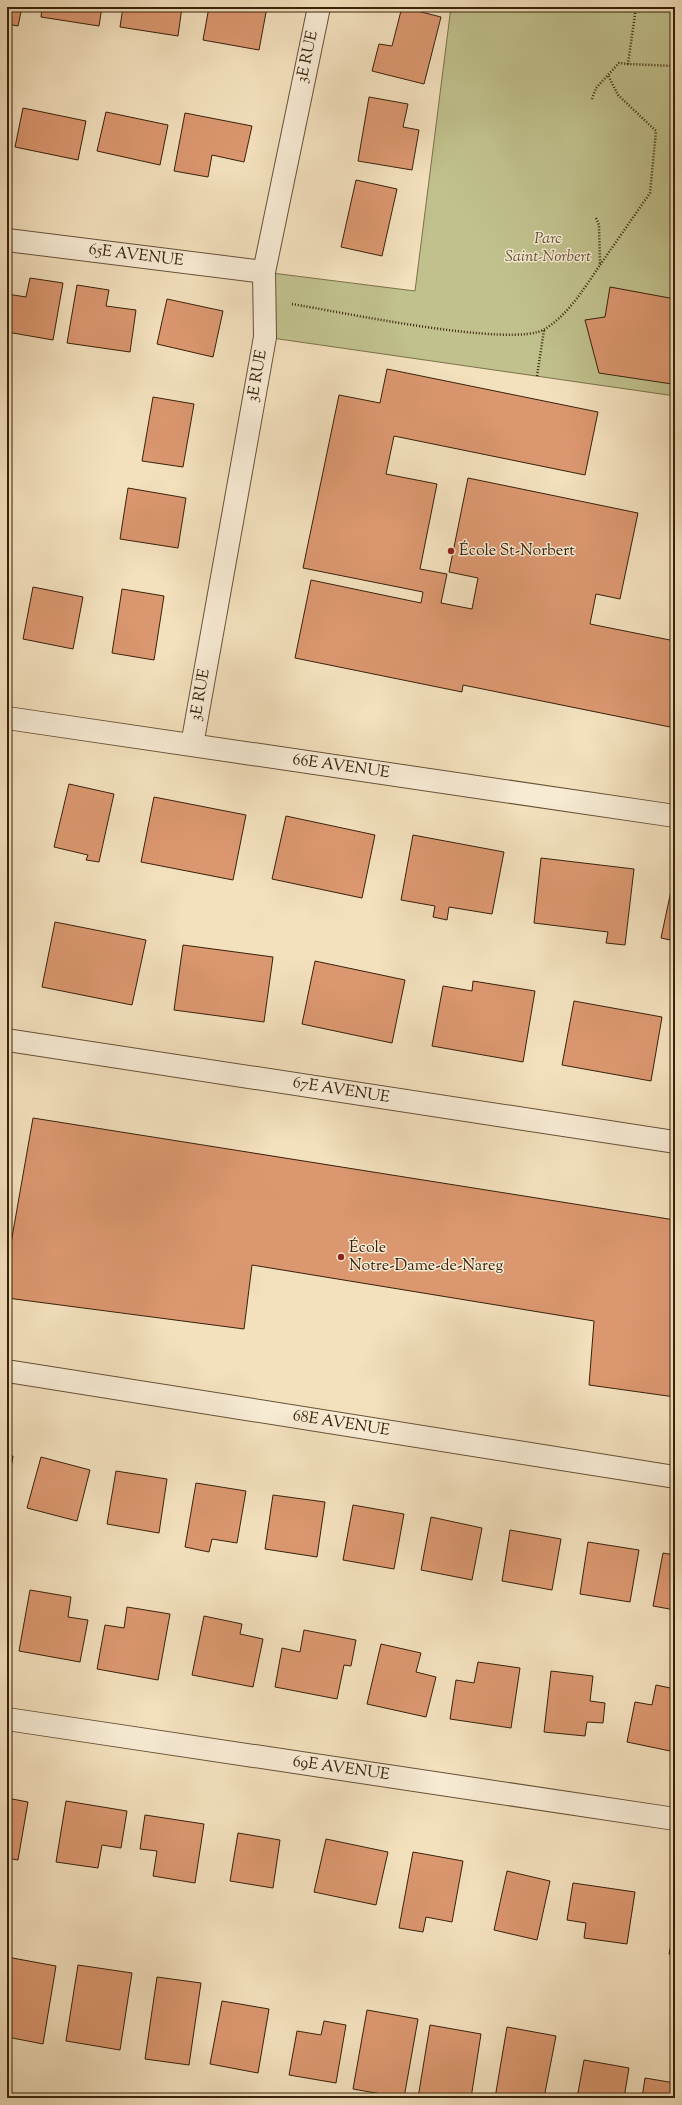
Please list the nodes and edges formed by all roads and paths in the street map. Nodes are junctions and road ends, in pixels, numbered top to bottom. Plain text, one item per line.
1 (319, 7) edge
2 (636, 7) edge
3 (628, 64) junction
4 (675, 66) edge
5 (608, 75) junction
6 (592, 99) dead end
7 (596, 218) dead end
8 (7, 240) edge
9 (600, 265) junction
10 (264, 272) junction
11 (266, 300) junction
12 (544, 330) junction
13 (537, 376) dead end
14 (7, 718) edge
15 (192, 745) junction
16 (675, 816) edge
17 (7, 1040) edge
18 (675, 1142) edge
19 (7, 1371) edge
20 (675, 1478) edge
21 (7, 1719) edge
22 (675, 1819) edge

1 - 10 street, 3E RUE
2 - 3 path
3 - 4 path
3 - 5 path
5 - 6 path
5 - 9 path
7 - 9 path
8 - 10 street, 65E AVENUE
9 - 12 path
10 - 11 street, 3E RUE
11 - 12 path
11 - 15 street, 3E RUE
12 - 13 path
14 - 15 street, 66E AVENUE
15 - 16 street, 66E AVENUE
17 - 18 street, 67E AVENUE
19 - 20 street, 68E AVENUE
21 - 22 street, 69E AVENUE

